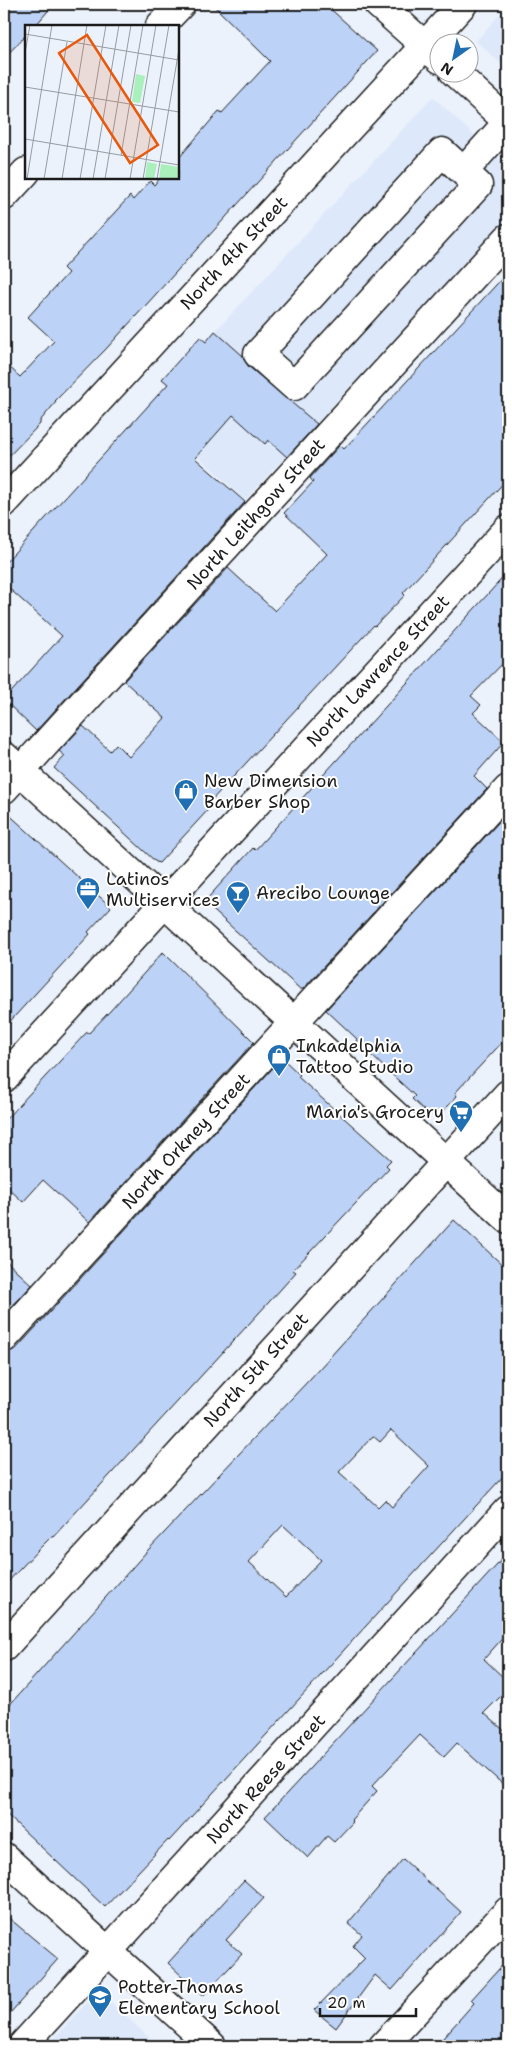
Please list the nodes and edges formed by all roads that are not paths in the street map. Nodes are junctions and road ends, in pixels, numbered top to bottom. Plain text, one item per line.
1 (180, 4) edge
2 (378, 4) edge
3 (463, 4) edge
4 (161, 25) edge
5 (445, 32) edge
6 (430, 50) edge
7 (430, 54) edge
8 (465, 82) edge
9 (508, 122) edge
10 (464, 171) junction
11 (25, 173) edge
12 (4, 196) edge
13 (508, 238) edge
14 (4, 503) edge
15 (508, 529) edge
16 (9, 772) edge
17 (508, 789) edge
18 (163, 904) junction
19 (296, 1023) junction
20 (4, 1078) edge
21 (508, 1094) edge
22 (446, 1162) junction
23 (508, 1219) edge
24 (4, 1338) edge
25 (508, 1510) edge
26 (4, 1647) edge
27 (4, 1857) edge
28 (508, 1911) edge
29 (108, 1952) junction
30 (22, 2046) edge
31 (212, 2046) edge
32 (383, 2046) edge

1 - 4 street
2 - 6 street
3 - 5 street, North 4th Street
7 - 14 street, North 4th Street
8 - 9 street
9 - 10 street
10 - 10 street
11 - 12 street
13 - 16 street, North Leithgow Street
15 - 18 street, North Lawrence Street
16 - 18 street
17 - 19 street, North Orkney Street
18 - 19 street
18 - 20 street, North Lawrence Street
19 - 22 street
19 - 24 street, North Orkney Street
21 - 22 street, North 5th Street
22 - 23 street
22 - 26 street, North 5th Street
25 - 29 street, North Reese Street
27 - 29 street
28 - 32 street
29 - 30 street, North Reese Street
29 - 31 street

